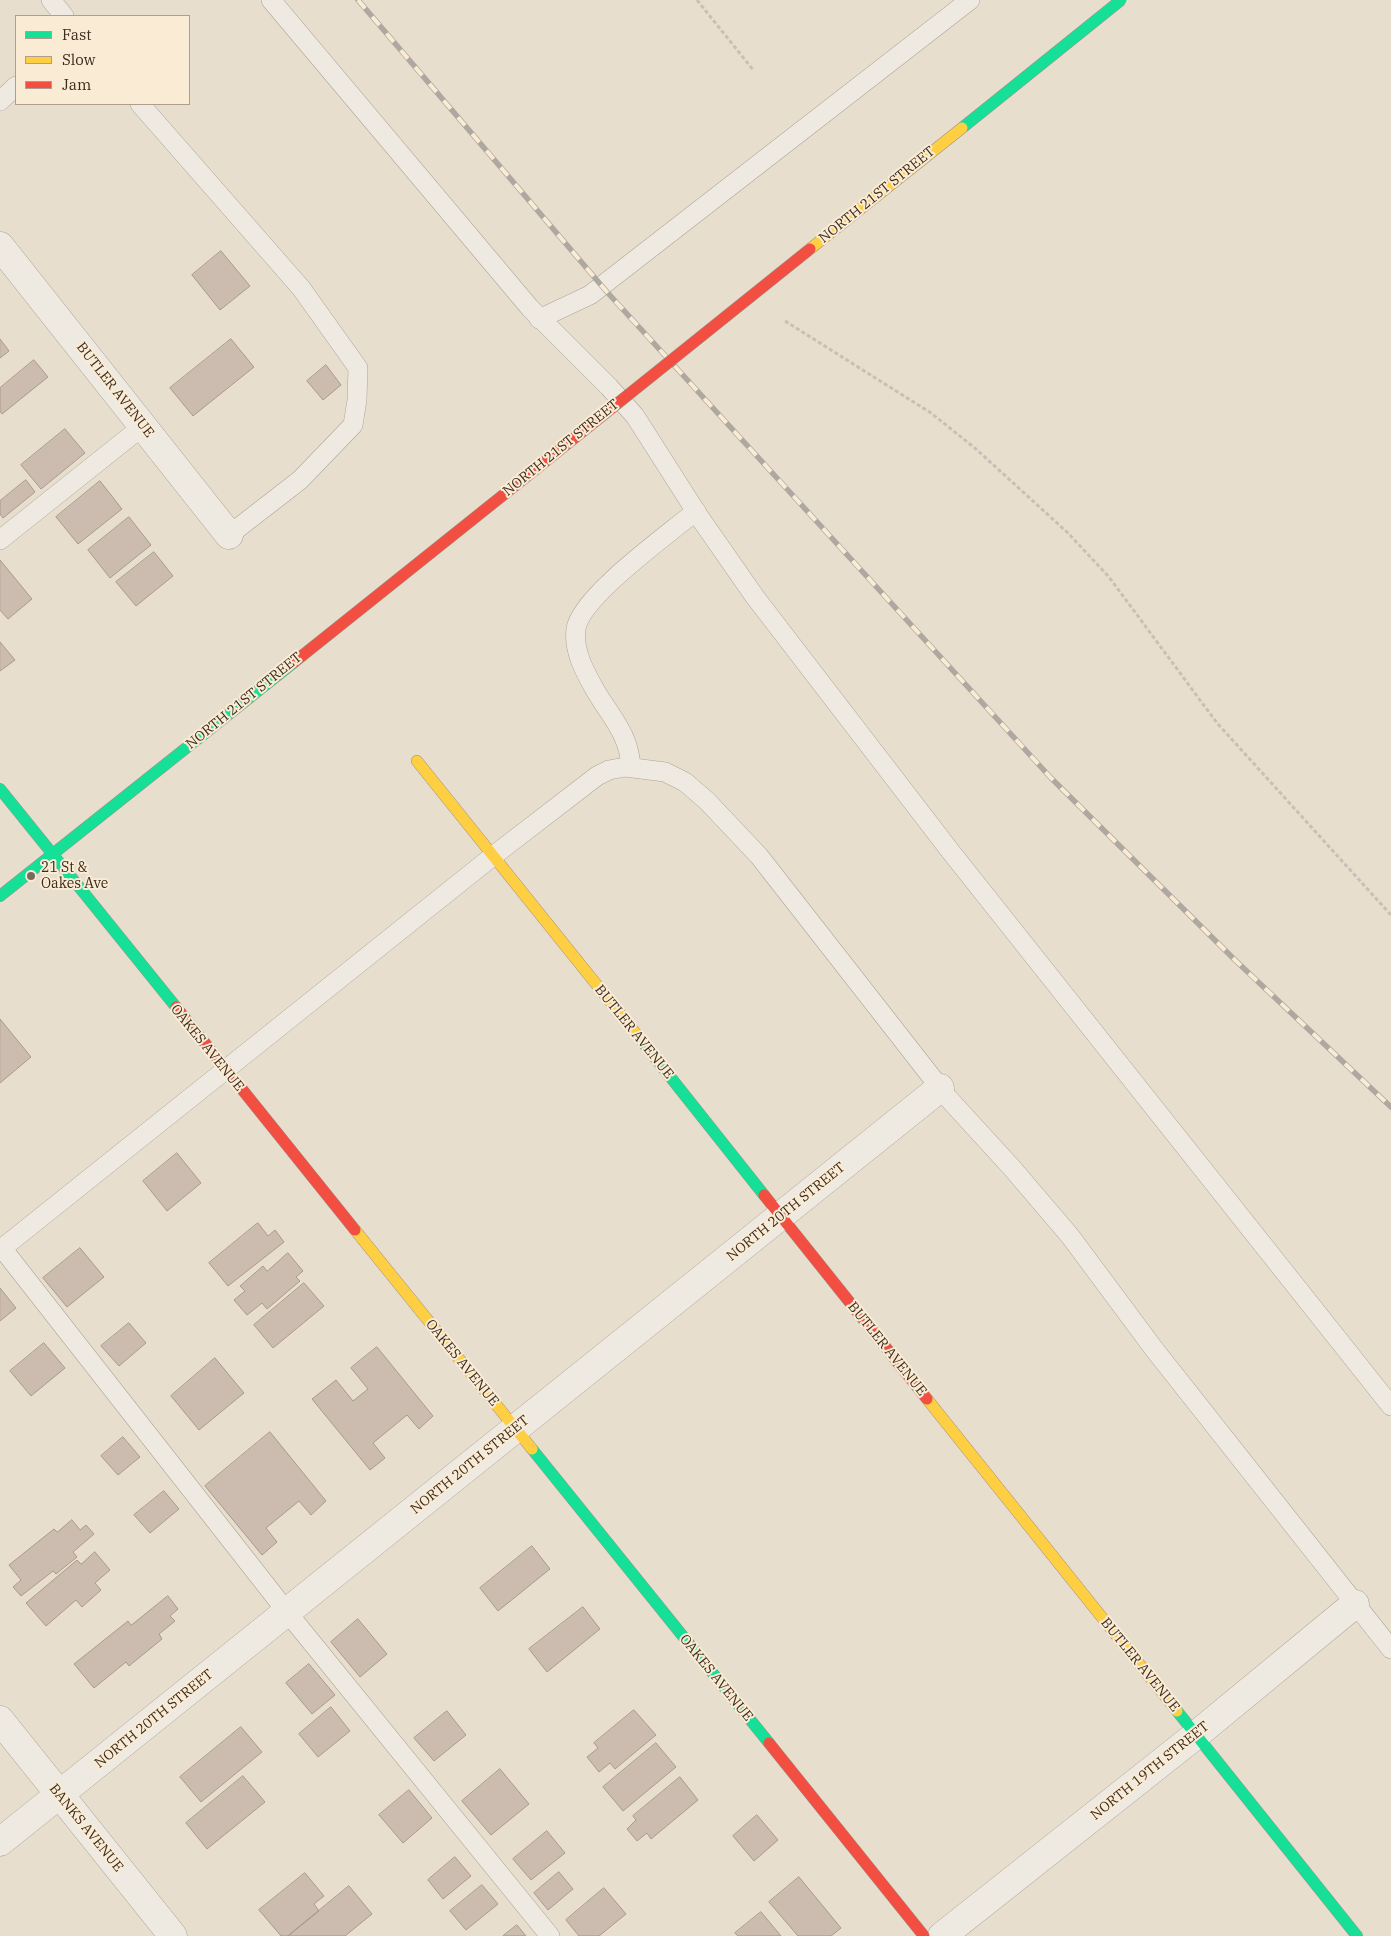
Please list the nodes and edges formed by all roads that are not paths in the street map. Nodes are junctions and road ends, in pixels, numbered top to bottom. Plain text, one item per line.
1 (51, 0) edge
2 (271, 0) edge
3 (970, 0) edge
4 (1122, 0) edge
5 (63, 15) edge
6 (15, 87) edge
7 (0, 100) edge
8 (141, 105) edge
9 (0, 246) edge
10 (539, 319) junction
11 (143, 426) junction
12 (696, 511) junction
13 (229, 535) joint
14 (0, 540) edge
15 (417, 761) dead end
16 (631, 767) junction
17 (0, 788) edge
18 (52, 854) junction
19 (493, 856) junction
20 (0, 896) edge
21 (224, 1070) junction
22 (940, 1088) junction
23 (780, 1216) junction
24 (1, 1249) edge
25 (1391, 1406) edge
26 (516, 1429) junction
27 (1355, 1604) junction
28 (287, 1612) junction
29 (1391, 1649) edge
30 (0, 1720) edge
31 (1196, 1735) junction
32 (60, 1795) junction
33 (0, 1842) edge
34 (173, 1936) edge
35 (550, 1936) edge
36 (924, 1936) edge
37 (942, 1936) edge
38 (1357, 1936) edge

1 - 5 lane
2 - 10 lane
3 - 10 lane
4 - 18 street, NORTH 21ST STREET, bridge
6 - 7 lane
8 - 13 lane
9 - 11 street, BUTLER AVENUE
10 - 12 lane
11 - 13 street, BUTLER AVENUE
11 - 14 lane
12 - 16 lane
12 - 25 lane
15 - 19 street, BUTLER AVENUE
16 - 19 lane
16 - 22 lane
17 - 18 street, OAKES AVENUE
18 - 20 street, NORTH 21ST STREET
18 - 21 street, OAKES AVENUE
19 - 21 lane
19 - 23 street, BUTLER AVENUE
21 - 24 lane
21 - 26 street, OAKES AVENUE
22 - 23 street, NORTH 20TH STREET
22 - 27 lane
23 - 26 street, NORTH 20TH STREET
23 - 31 street, BUTLER AVENUE
24 - 28 lane
26 - 28 street, NORTH 20TH STREET
26 - 36 street, OAKES AVENUE
27 - 29 lane
27 - 31 street, NORTH 19TH STREET
28 - 32 street, NORTH 20TH STREET
28 - 35 lane
30 - 32 street, BANKS AVENUE
31 - 37 street, NORTH 19TH STREET
31 - 38 street, BUTLER AVENUE
32 - 33 street, NORTH 20TH STREET
32 - 34 street, BANKS AVENUE

